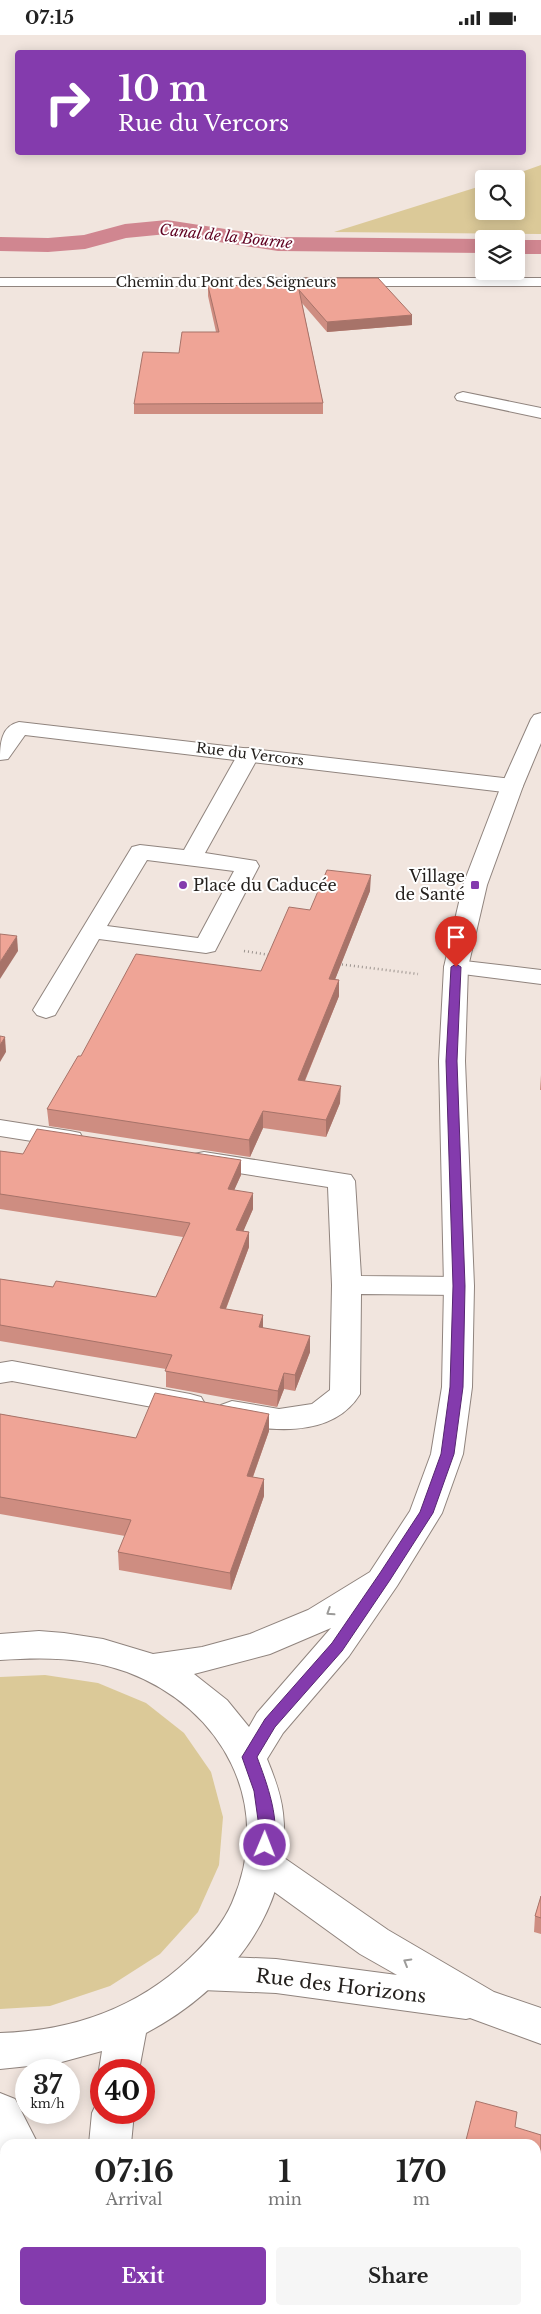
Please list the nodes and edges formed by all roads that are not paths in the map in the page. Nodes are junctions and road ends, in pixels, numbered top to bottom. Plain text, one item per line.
1 (0, 282) edge
2 (541, 282) edge
3 (463, 397) dead end
4 (541, 413) edge
5 (541, 719) edge
6 (0, 754) edge
7 (250, 754) junction
8 (512, 786) junction
9 (191, 858) junction
10 (92, 931) junction
11 (456, 973) junction
12 (541, 977) edge
13 (46, 1010) dead end
14 (0, 1128) edge
15 (97, 1143) edge
16 (175, 1155) edge
17 (348, 1285) junction
18 (459, 1286) junction
19 (0, 1373) edge
20 (385, 1577) junction
21 (0, 1647) edge
22 (150, 1667) junction
23 (249, 1757) junction
24 (264, 1864) junction
25 (202, 1973) junction
26 (480, 2004) junction
27 (126, 2024) junction
28 (541, 2026) edge
29 (0, 2051) edge
30 (121, 2059) edge
31 (0, 2112) edge
32 (112, 2124) edge
33 (14, 2139) edge
34 (110, 2139) edge

1 - 2 street, Chemin du Pont des Seigneurs
3 - 4 street
5 - 8 street
6 - 7 street, Rue du Vercors
7 - 8 street, Rue du Vercors
7 - 9 street
8 - 11 street
9 - 10 street
9 - 10 street
10 - 13 street
11 - 12 street
11 - 18 street
14 - 15 street
16 - 17 street
17 - 18 street
17 - 19 street
18 - 20 street
20 -> 22 street
20 - 23 street
21 - 22 street
22 - 23 street
23 - 24 street
24 - 25 street
26 -> 24 street, Rue des Horizons
25 - 26 street, Rue des Horizons
25 - 27 street
26 - 28 street, Rue des Horizons
27 - 29 street
27 - 30 street
31 - 33 street
32 - 34 street

